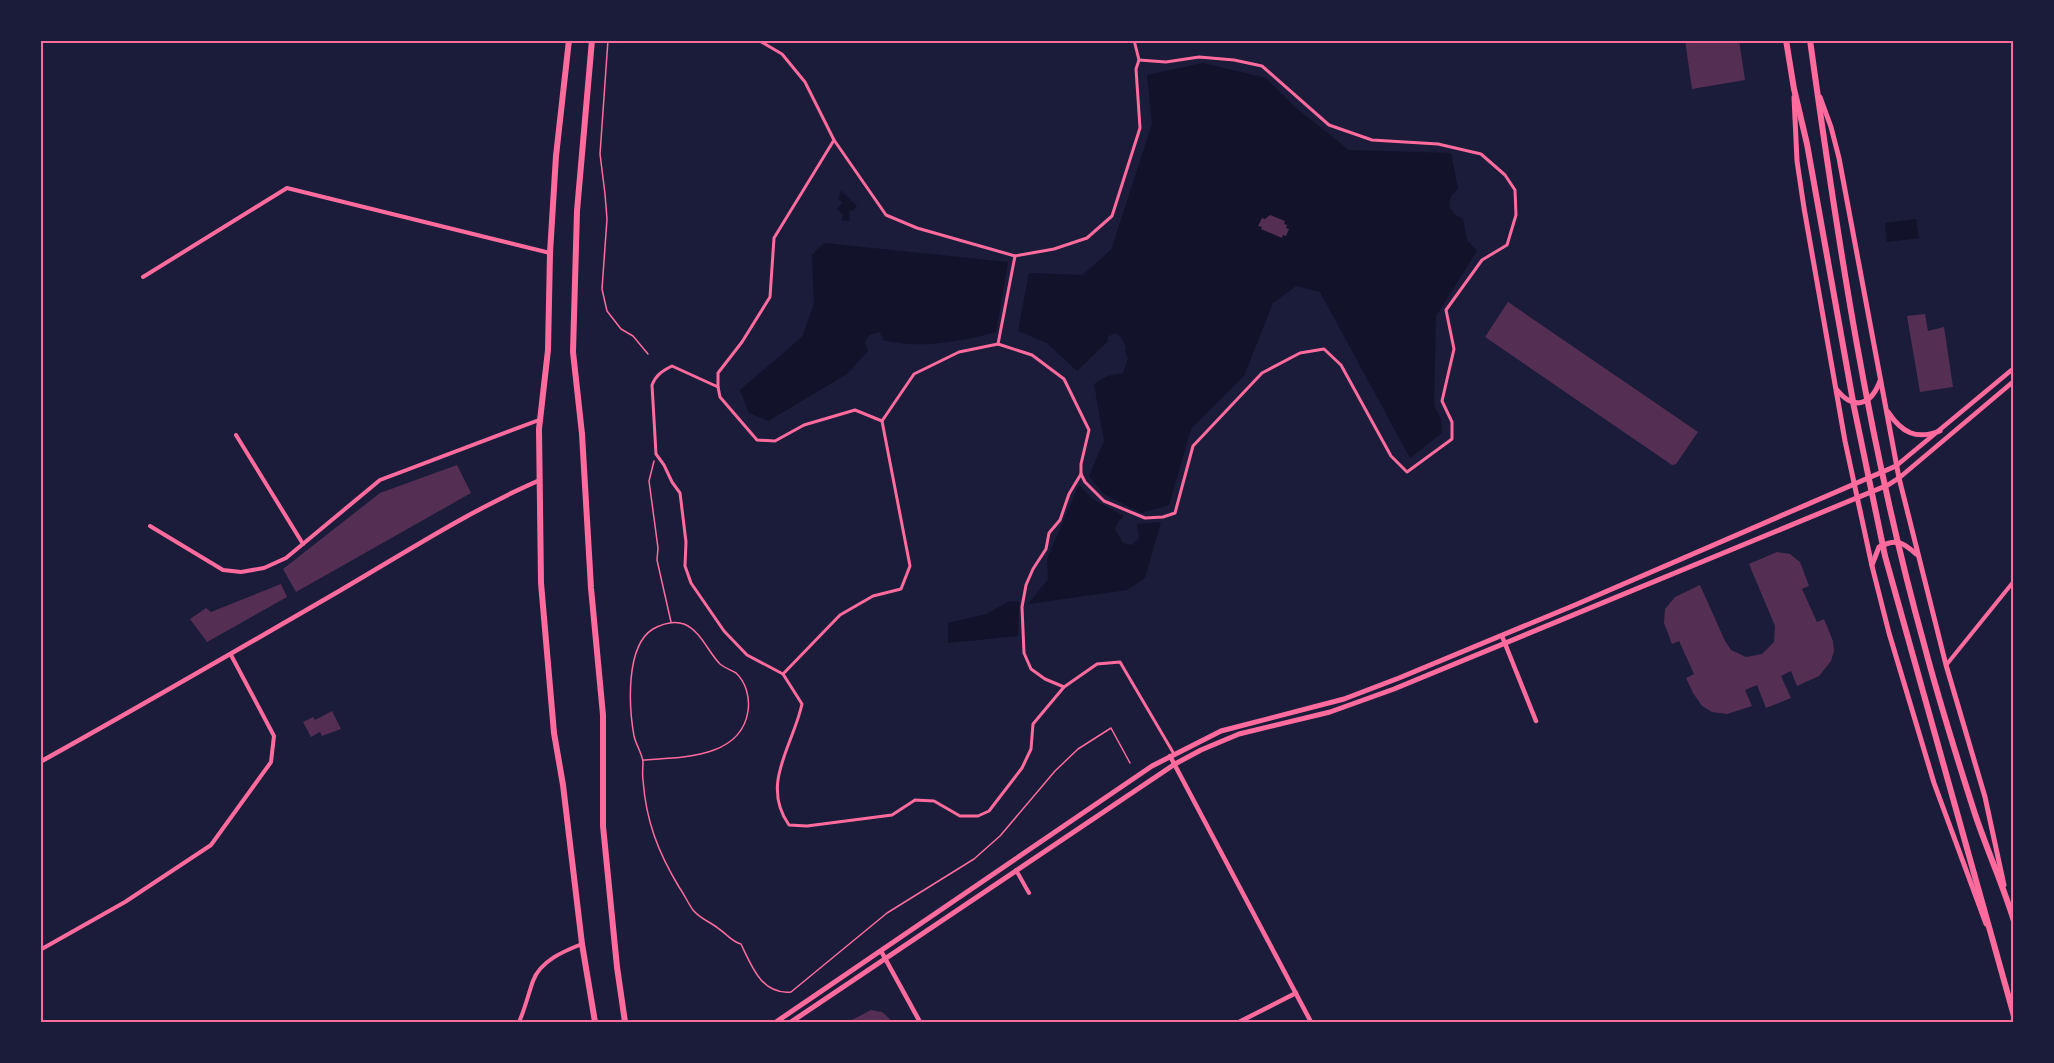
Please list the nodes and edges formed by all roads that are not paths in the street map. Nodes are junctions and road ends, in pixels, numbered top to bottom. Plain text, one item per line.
1 (569, 40) edge
2 (592, 40) edge
3 (759, 40) edge
4 (1134, 40) edge
5 (1786, 40) edge
6 (1810, 40) edge
7 (1139, 60) junction
8 (1816, 88) junction
9 (1794, 89) junction
10 (834, 140) junction
11 (550, 254) junction
12 (1014, 256) junction
13 (143, 277) dead end
14 (998, 344) junction
15 (2013, 368) edge
16 (1881, 381) junction
17 (2012, 384) edge
18 (718, 387) junction
19 (1836, 388) junction
20 (1886, 408) junction
21 (540, 420) junction
22 (882, 420) junction
23 (1940, 431) junction
24 (236, 435) dead end
25 (1896, 466) junction
26 (1081, 474) junction
27 (1899, 478) junction
28 (540, 480) junction
29 (1854, 484) junction
30 (1857, 497) junction
31 (150, 526) dead end
32 (303, 544) junction
33 (1917, 555) junction
34 (1872, 566) junction
35 (2013, 581) edge
36 (1502, 636) junction
37 (1505, 643) junction
38 (231, 655) junction
39 (1946, 664) junction
40 (783, 674) junction
41 (1064, 687) junction
42 (1536, 721) dead end
43 (1172, 755) junction
44 (40, 762) edge
45 (1175, 764) junction
46 (1016, 870) junction
47 (1029, 893) dead end
48 (2006, 895) junction
49 (2013, 921) edge
50 (1992, 940) junction
51 (582, 944) junction
52 (40, 950) edge
53 (881, 951) junction
54 (886, 959) junction
55 (1296, 993) junction
56 (2013, 1016) edge
57 (519, 1023) edge
58 (595, 1023) edge
59 (625, 1023) edge
60 (776, 1023) edge
61 (791, 1023) edge
62 (920, 1023) edge
63 (1239, 1023) edge
64 (1311, 1023) edge

1 - 11 main road
2 - 59 main road
3 - 10 street
4 - 7 street
5 - 9 main road
6 - 8 main road
7 - 12 street
7 - 26 street
8 - 16 main road
8 - 48 main road
9 - 19 main road
9 - 50 main road
10 - 12 street
10 - 18 street
11 - 13 street
11 - 21 main road
12 - 14 street
14 - 22 street
14 - 26 street
15 - 23 street
16 - 19 main road
16 - 20 main road
17 - 27 street
18 - 22 street
18 - 40 street
19 - 29 main road
20 - 23 main road
20 - 25 main road
21 - 28 main road
21 - 32 street
22 - 40 street
23 - 25 street
24 - 32 street
25 - 27 main road
25 - 29 main road
26 - 41 street
27 - 30 main road
27 - 33 main road
28 - 38 street
28 - 51 main road
29 - 30 main road
29 - 36 main road
30 - 34 main road
30 - 37 main road
31 - 32 street
33 - 34 main road
33 - 39 main road
34 - 50 main road
35 - 39 street
36 - 37 street
36 - 43 main road
37 - 42 street
37 - 45 main road
38 - 44 street
38 - 52 street
39 - 48 main road
40 - 41 street
41 - 43 street
43 - 45 street
43 - 53 main road
45 - 46 main road
45 - 55 street
46 - 47 street
46 - 54 main road
48 - 49 main road
50 - 56 main road
51 - 57 street
51 - 58 main road
53 - 54 street
53 - 60 main road
54 - 61 main road
54 - 62 street
55 - 63 street
55 - 64 street

